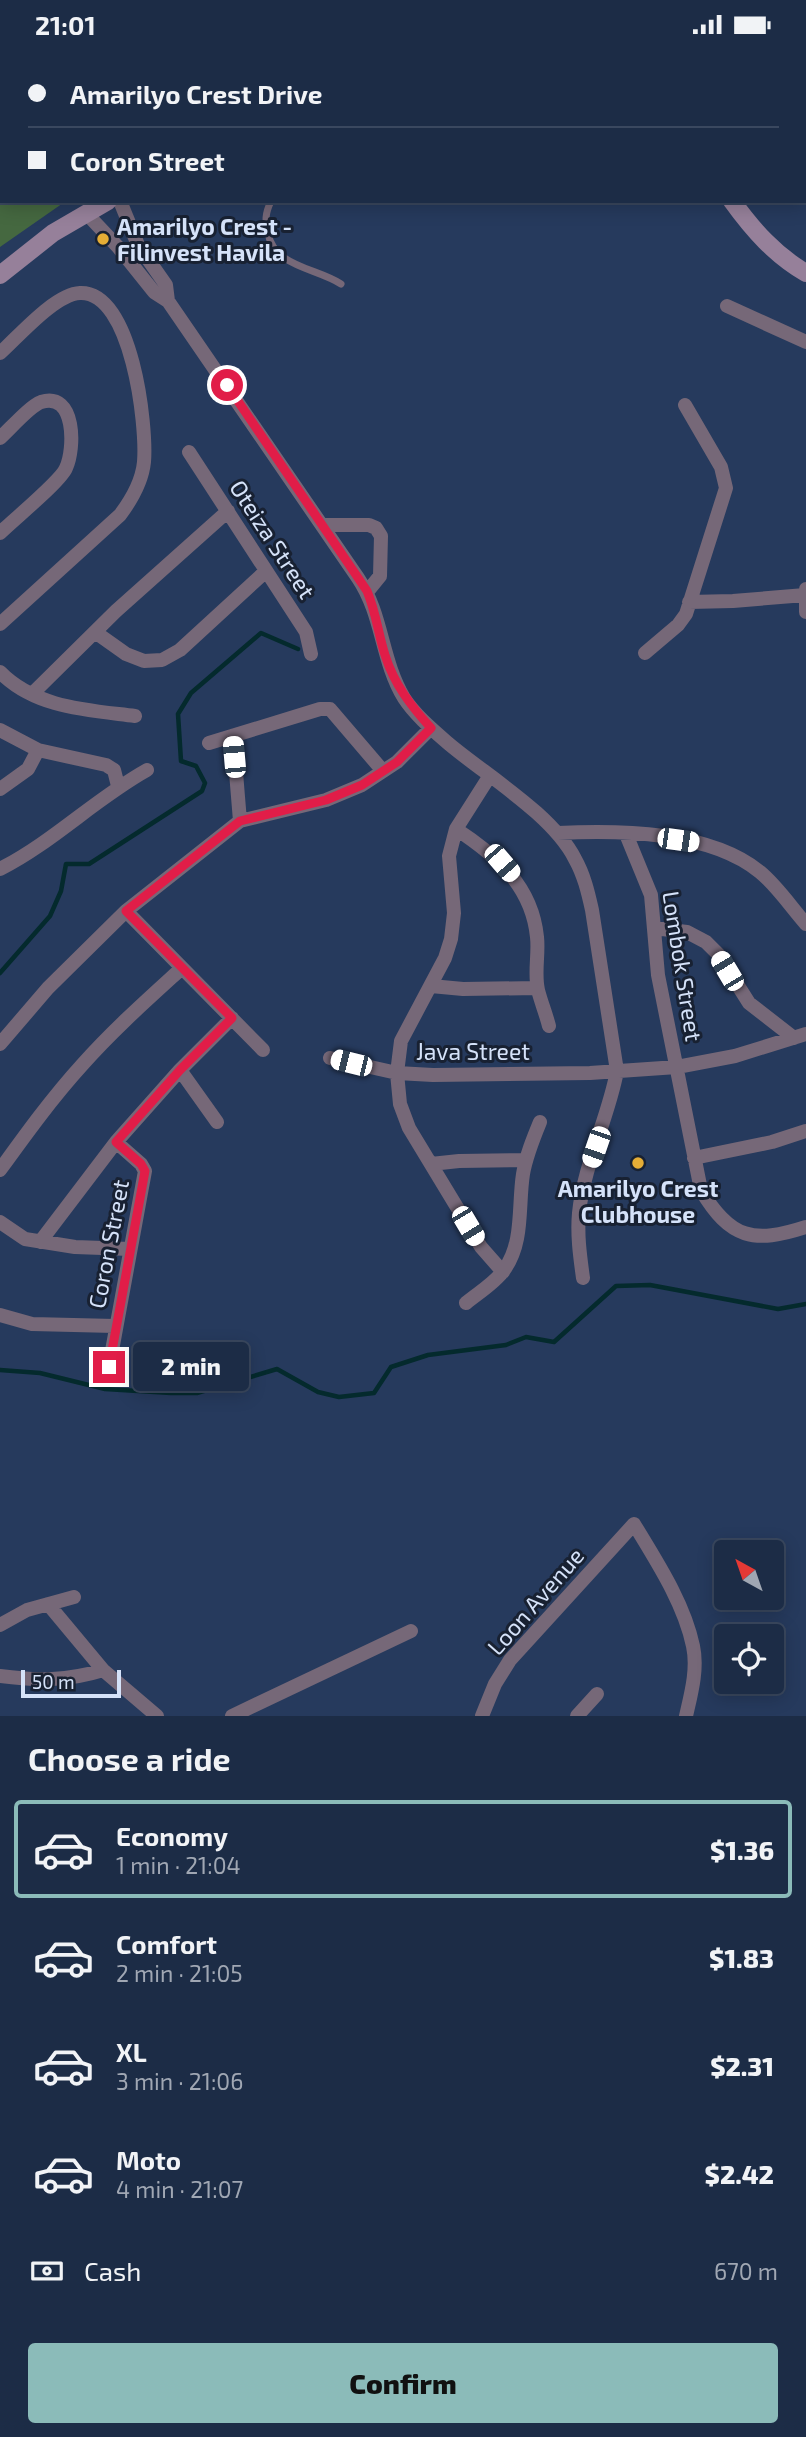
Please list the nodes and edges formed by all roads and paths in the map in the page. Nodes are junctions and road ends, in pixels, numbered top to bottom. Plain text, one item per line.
1 (104, 203) edge
2 (121, 203) edge
3 (270, 203) edge
4 (733, 203) edge
5 (86, 213) junction
6 (806, 273) edge
7 (0, 275) edge
8 (341, 284) dead end
9 (168, 301) junction
10 (727, 306) dead end
11 (806, 342) edge
12 (0, 353) edge
13 (685, 405) dead end
14 (0, 437) edge
15 (189, 452) dead end
16 (228, 511) junction
17 (322, 526) junction
18 (0, 533) edge
19 (266, 571) junction
20 (367, 591) junction
21 (805, 592) edge
22 (689, 602) junction
23 (806, 612) edge
24 (0, 624) edge
25 (95, 632) junction
26 (645, 653) dead end
27 (311, 654) dead end
28 (0, 672) edge
29 (32, 694) junction
30 (135, 716) dead end
31 (431, 728) junction
32 (0, 730) edge
33 (233, 736) junction
34 (209, 743) dead end
35 (38, 751) junction
36 (148, 770) dead end
37 (383, 771) junction
38 (489, 777) junction
39 (118, 786) junction
40 (0, 789) edge
41 (240, 821) junction
42 (456, 829) junction
43 (558, 833) junction
44 (626, 834) junction
45 (0, 869) edge
46 (126, 911) junction
47 (806, 924) edge
48 (654, 927) junction
49 (182, 968) junction
50 (431, 986) junction
51 (537, 988) junction
52 (232, 1018) junction
53 (549, 1026) dead end
54 (800, 1036) edge
55 (0, 1044) edge
56 (263, 1050) dead end
57 (330, 1058) dead end
58 (677, 1067) junction
59 (180, 1070) junction
60 (617, 1071) junction
61 (397, 1073) junction
62 (217, 1122) dead end
63 (540, 1122) dead end
64 (806, 1131) edge
65 (116, 1142) junction
66 (694, 1158) junction
67 (526, 1160) junction
68 (432, 1164) junction
69 (0, 1170) edge
70 (0, 1222) edge
71 (806, 1227) edge
72 (40, 1242) junction
73 (130, 1249) junction
74 (503, 1272) junction
75 (583, 1278) dead end
76 (466, 1303) dead end
77 (0, 1315) edge
78 (115, 1326) junction
79 (109, 1367) dead end
80 (74, 1597) dead end
81 (48, 1604) junction
82 (0, 1625) edge
83 (411, 1631) dead end
84 (103, 1670) junction
85 (0, 1676) edge
86 (597, 1694) dead end
87 (157, 1716) edge
88 (232, 1716) edge
89 (482, 1716) edge
90 (577, 1716) edge
91 (686, 1716) edge

1 - 5 street
2 - 9 street
3 - 8 lane
4 - 6 street
5 - 7 street
5 - 9 street
9 - 17 street
10 - 11 street
12 - 24 street
13 - 22 street
14 - 18 street
15 - 16 street, Oteiza Street
16 - 19 street, Oteiza Street
16 - 25 street
17 - 20 street
17 - 20 street
19 - 25 street
19 - 27 street, Oteiza Street
20 - 31 street
21 - 22 street
21 - 23 street
22 - 26 street
25 - 29 street
28 - 29 street
29 - 30 street
31 - 37 street
31 - 38 street
32 - 35 street
33 - 34 street
33 - 37 street
33 - 41 street
35 - 39 street
35 - 40 street
36 - 39 street
37 - 41 street
38 - 42 street
38 - 43 street
39 - 45 street
41 - 46 street
42 - 50 street
42 - 51 street
43 - 44 street
43 - 60 street
44 - 47 street
44 - 48 street, Lombok Street
46 - 49 street
46 - 55 street
48 - 54 street
48 - 58 street, Lombok Street
49 - 52 street
49 - 69 street
50 - 51 street
50 - 61 street
51 - 53 street
52 - 56 street
52 - 59 street
54 - 58 street, Java Street
57 - 61 street, Java Street
58 - 60 street, Java Street
58 - 66 street, Lombok Street
59 - 62 street
59 - 65 street
60 - 61 street, Java Street
60 - 75 street
61 - 68 street
63 - 67 street
64 - 66 street
65 - 72 street
65 - 73 street, Coron Street
66 - 71 street, Lombok Street
67 - 68 street
67 - 74 street
68 - 74 street
70 - 72 street
72 - 73 street
73 - 78 street, Coron Street
74 - 76 street
77 - 78 street
78 - 79 street, Coron Street
80 - 81 street
81 - 82 street
81 - 84 street
83 - 88 street
84 - 85 street
84 - 87 street
86 - 90 street
89 - 91 street, Loon Avenue

